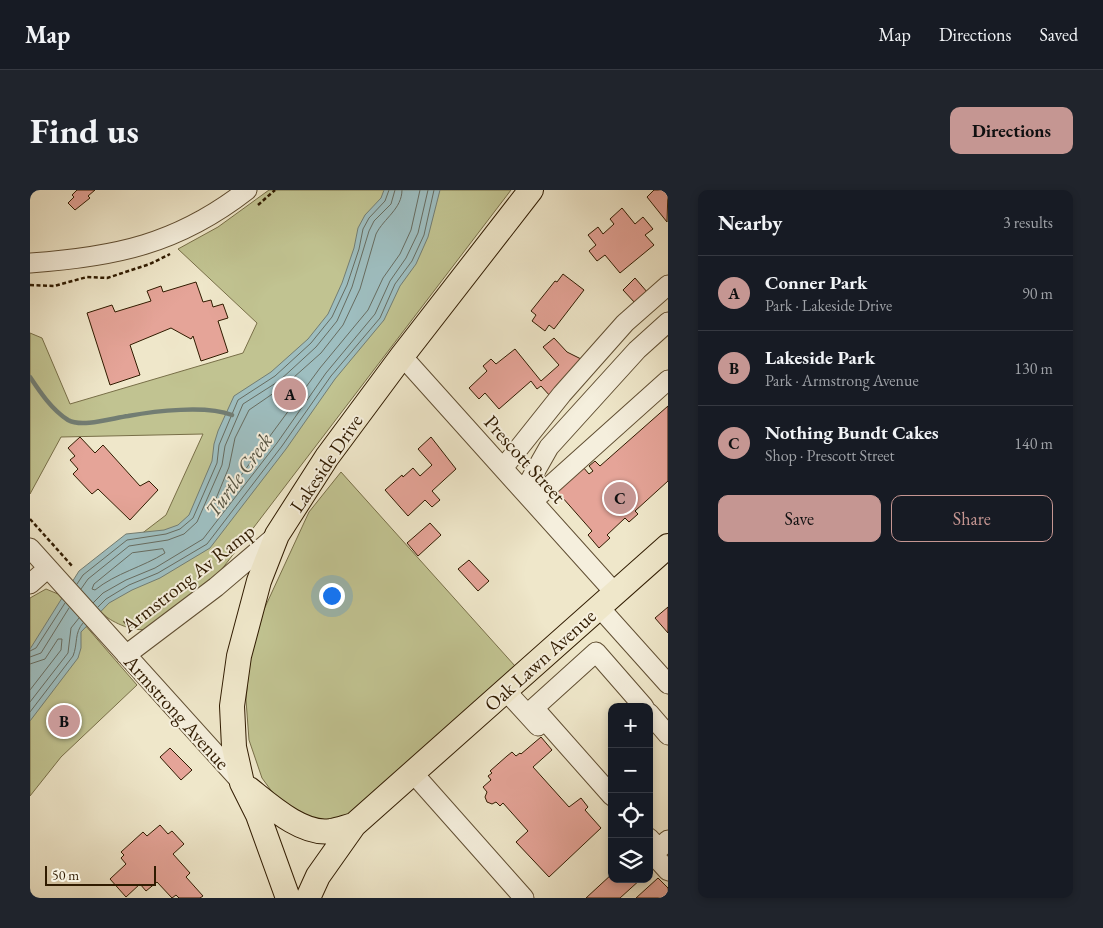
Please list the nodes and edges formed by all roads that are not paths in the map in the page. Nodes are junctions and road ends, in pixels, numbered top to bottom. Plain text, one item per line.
1 (247, 190) edge
2 (531, 190) edge
3 (30, 263) edge
4 (668, 285) edge
5 (668, 322) edge
6 (402, 356) junction
7 (668, 380) edge
8 (503, 468) junction
9 (528, 496) junction
10 (277, 535) junction
11 (668, 546) edge
12 (30, 548) edge
13 (55, 575) junction
14 (30, 584) edge
15 (607, 600) junction
16 (126, 655) junction
17 (668, 684) edge
18 (509, 687) junction
19 (641, 703) edge
20 (534, 708) junction
21 (653, 718) edge
22 (668, 735) edge
23 (412, 773) junction
24 (242, 783) junction
25 (609, 793) edge
26 (608, 803) edge
27 (354, 825) junction
28 (668, 840) edge
29 (653, 842) edge
30 (653, 854) edge
31 (668, 871) edge
32 (288, 898) edge
33 (308, 898) edge
34 (524, 898) edge

1 - 3 street
2 - 6 main road, Lakeside Drive
4 - 8 street
5 - 9 street
6 - 8 street, Prescott Street
6 - 10 main road, Lakeside Drive
7 - 9 street
8 - 9 street, Prescott Street
9 - 15 street, Prescott Street
10 - 16 street, Armstrong Av Ramp
10 - 24 main road, Lakeside Drive
11 - 15 main road, Oak Lawn Avenue
12 - 13 street, Armstrong Avenue
13 - 14 street
13 - 16 street, Armstrong Avenue
15 - 17 street, Prescott Street
15 - 18 main road, Oak Lawn Avenue
16 - 24 street, Armstrong Avenue
18 - 20 street
18 - 23 main road, Oak Lawn Avenue
18 - 26 street
19 - 20 street
20 - 25 street
21 - 22 street
23 - 27 main road, Oak Lawn Avenue
23 - 34 street
24 - 27 main road
24 - 32 main road, Armstrong Avenue
27 - 33 main road
28 - 29 street
30 - 31 street

